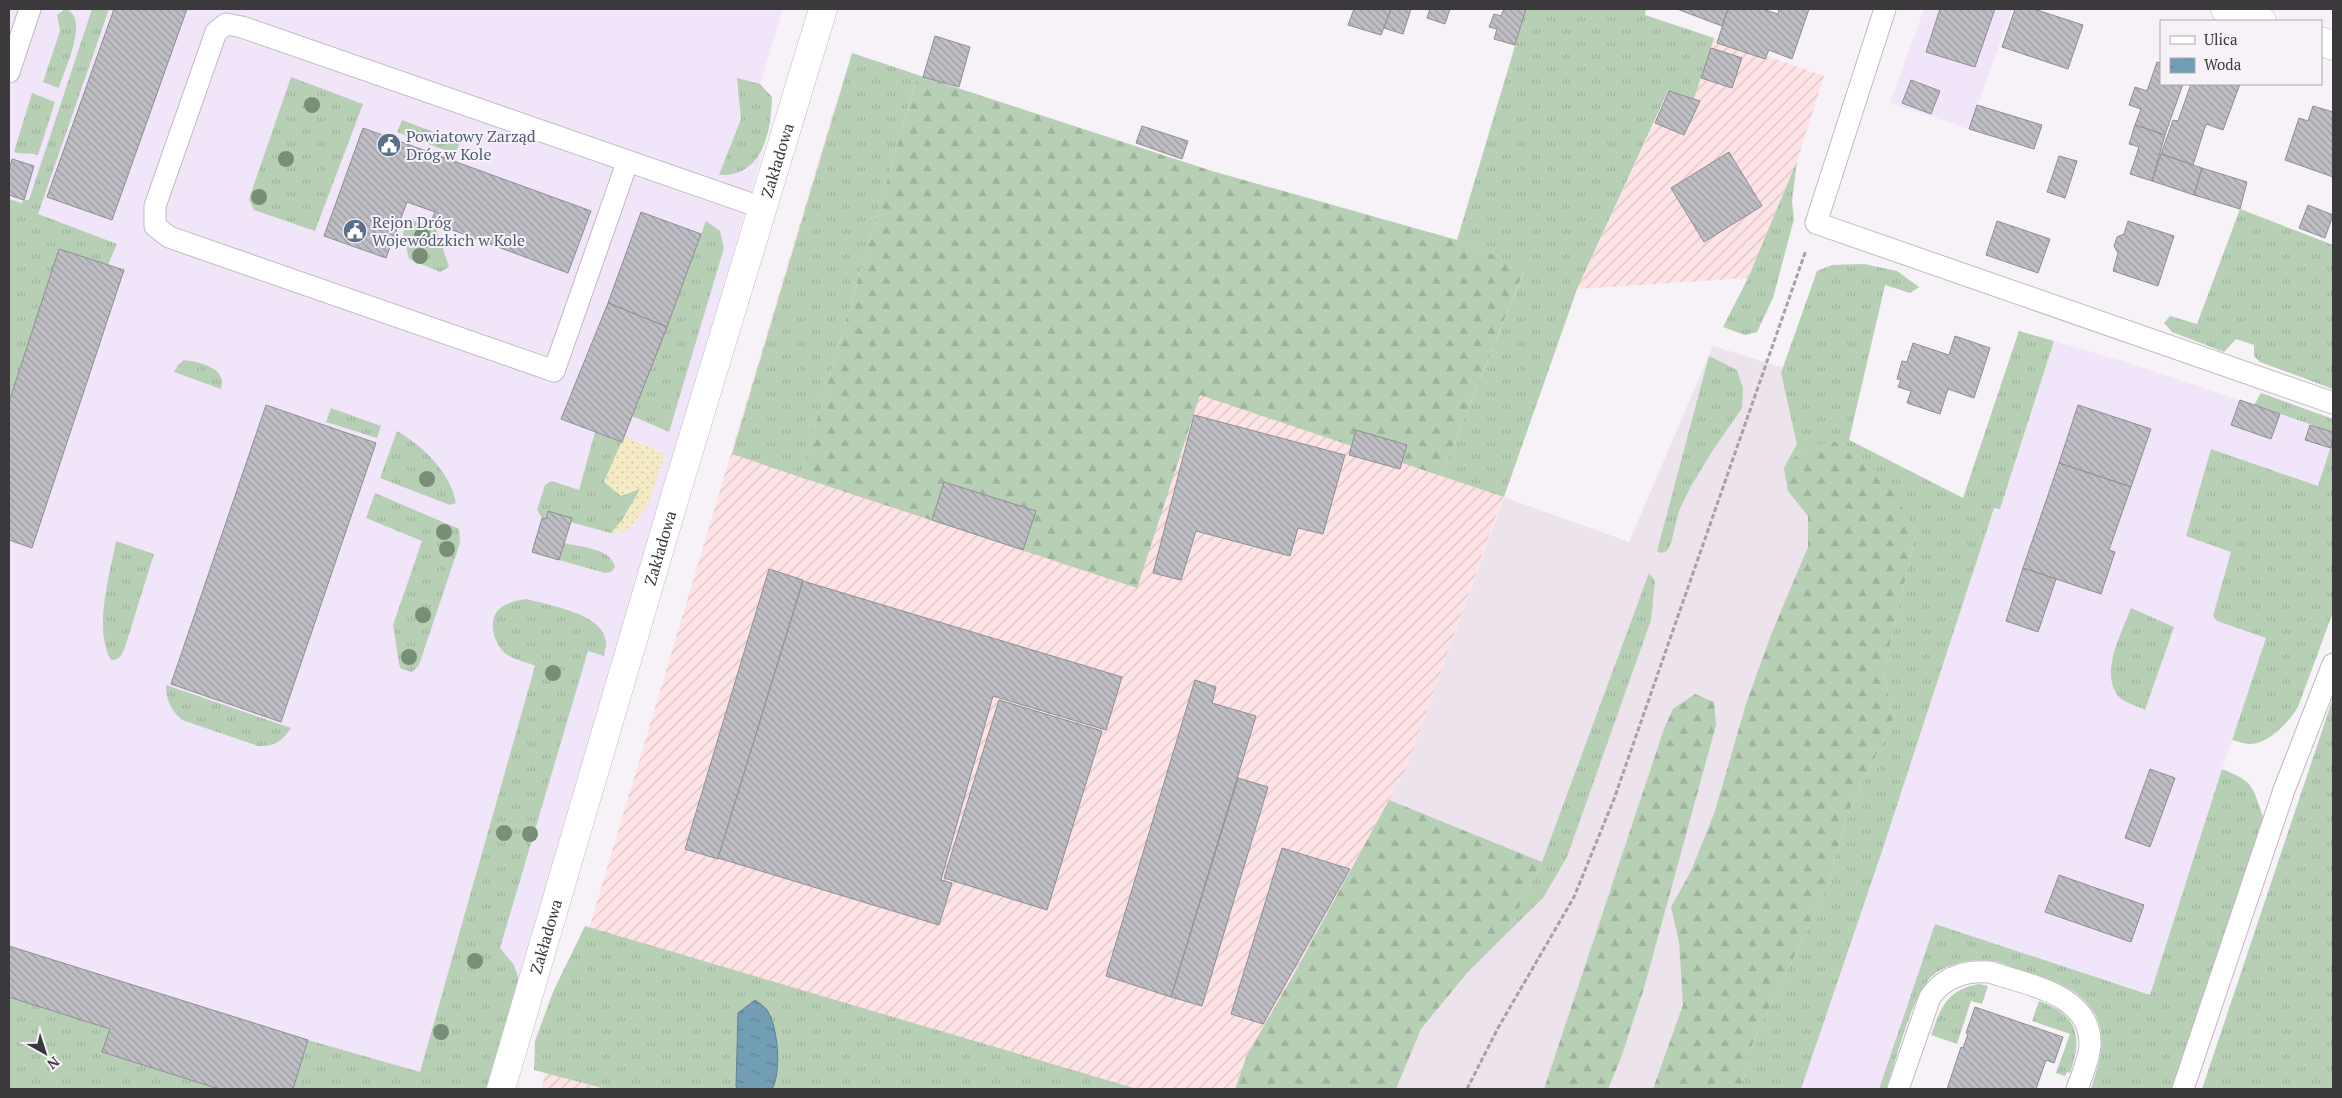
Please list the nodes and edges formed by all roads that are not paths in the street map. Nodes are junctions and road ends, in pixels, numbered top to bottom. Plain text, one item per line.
1 (30, 9) edge
2 (823, 9) edge
3 (1884, 9) edge
4 (2226, 9) edge
5 (220, 16) edge
6 (2259, 20) edge
7 (9, 72) edge
8 (627, 163) junction
9 (763, 208) junction
10 (2333, 403) edge
11 (2333, 664) edge
12 (502, 1089) edge
13 (1898, 1089) edge
14 (2077, 1089) edge
15 (2182, 1089) edge

1 - 7 lane
2 - 9 street, Zakładowa
3 - 10 lane
4 - 6 street
5 - 8 lane
5 - 8 lane
8 - 9 lane
9 - 12 street, Zakładowa
11 - 15 lane
13 - 14 lane

